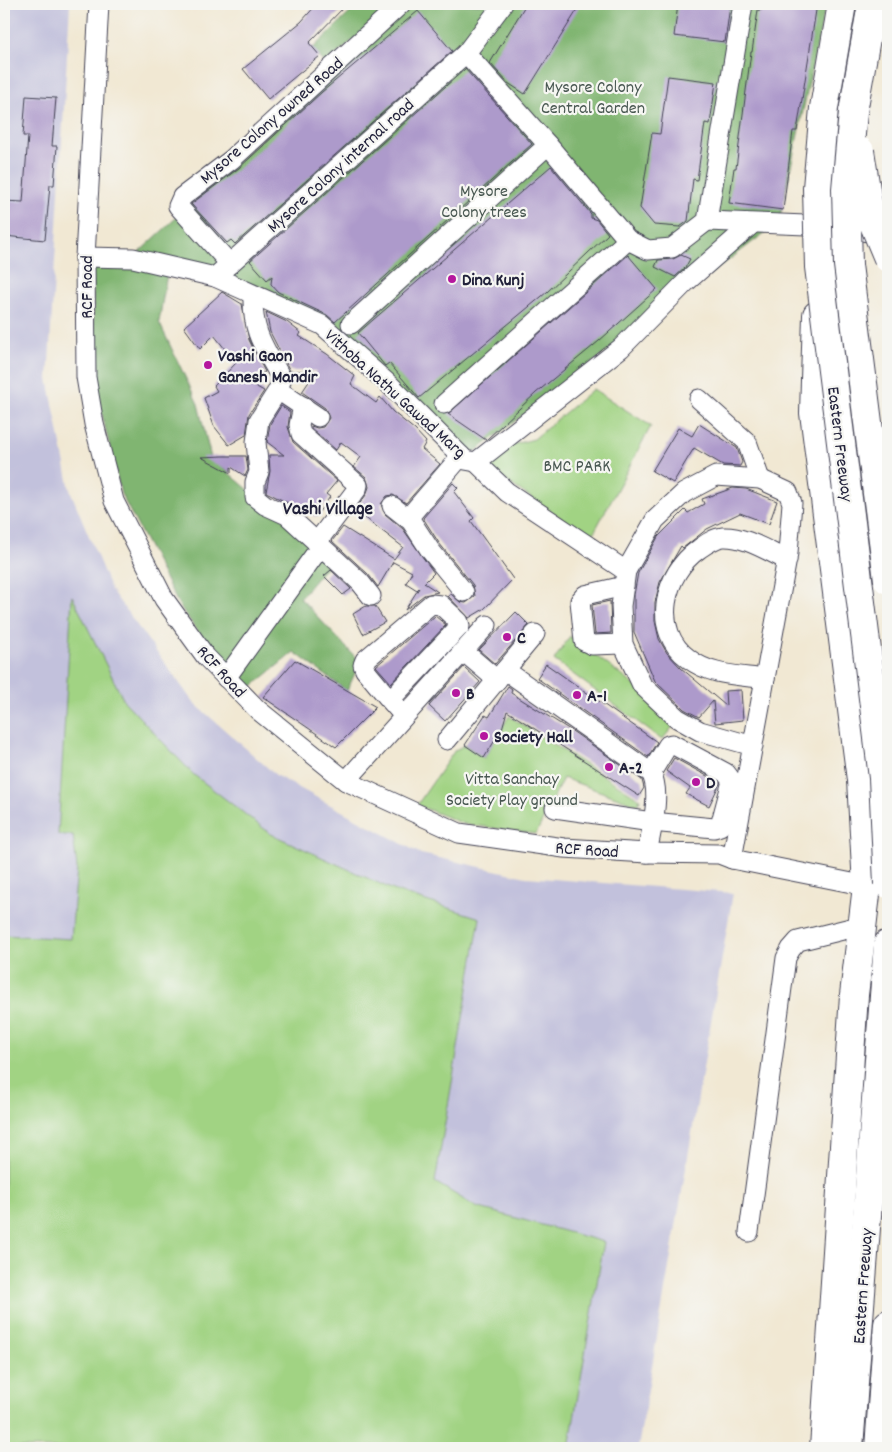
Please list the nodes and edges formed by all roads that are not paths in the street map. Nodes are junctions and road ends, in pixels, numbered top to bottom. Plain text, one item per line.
1 (99, 4) edge
2 (401, 4) edge
3 (503, 4) edge
4 (743, 4) edge
5 (842, 4) edge
6 (872, 4) edge
7 (466, 53) junction
8 (853, 112) junction
9 (548, 146) junction
10 (708, 221) junction
11 (751, 224) junction
12 (888, 234) edge
13 (628, 240) junction
14 (85, 257) junction
15 (888, 258) edge
16 (230, 264) junction
17 (819, 267) junction
18 (215, 277) junction
19 (253, 295) junction
20 (351, 324) dead end
21 (278, 390) junction
22 (699, 399) dead end
23 (444, 404) dead end
24 (468, 459) junction
25 (760, 479) junction
26 (392, 506) dead end
27 (408, 518) junction
28 (319, 544) junction
29 (787, 560) junction
30 (625, 579) junction
31 (888, 580) edge
32 (464, 592) dead end
33 (371, 596) dead end
34 (487, 625) dead end
35 (535, 634) dead end
36 (623, 644) junction
37 (463, 651) junction
38 (501, 675) junction
39 (226, 678) junction
40 (765, 679) junction
41 (390, 700) junction
42 (404, 716) junction
43 (447, 740) dead end
44 (753, 746) junction
45 (651, 773) junction
46 (346, 781) junction
47 (555, 808) dead end
48 (652, 822) junction
49 (647, 854) junction
50 (732, 859) junction
51 (878, 885) edge
52 (863, 925) junction
53 (888, 944) edge
54 (749, 1232) dead end
55 (888, 1324) edge
56 (824, 1448) edge
57 (849, 1448) edge
58 (878, 1448) edge

1 - 14 street, RCF Road
2 - 16 street, Mysore Colony owned Road
3 - 7 street, Mysore Colony internal road
4 - 10 street
5 - 17 highway, Eastern Freeway, bridge
6 - 8 highway, Eastern Freeway
7 - 9 street
7 - 16 street, Mysore Colony internal road
8 - 15 highway, bridge
8 - 31 highway, Eastern Freeway, bridge
9 - 13 street
9 - 20 street
10 - 11 street
10 - 13 street
11 - 12 street
11 - 24 street, Vithoba Nathu Gawad Marg
13 - 23 street
14 - 18 street, Vithoba Nathu Gawad Marg
14 - 39 street, RCF Road
16 - 18 street, Mysore Colony internal road
17 - 51 highway, Eastern Freeway, bridge
17 - 51 highway, bridge
18 - 19 street, Vithoba Nathu Gawad Marg
19 - 21 street
19 - 24 street, Vithoba Nathu Gawad Marg
21 - 28 street
21 - 28 street
22 - 25 street
24 - 27 street
24 - 30 street
25 - 29 street
25 - 30 street
26 - 27 street
27 - 32 street
28 - 33 street
28 - 39 street
29 - 40 street
29 - 40 street
30 - 36 street
30 - 36 street
34 - 37 street
35 - 38 street
36 - 44 street
37 - 38 street
37 - 42 street
38 - 43 street
38 - 45 street
39 - 46 street, RCF Road
40 - 44 street
41 - 41 street
41 - 42 street
42 - 46 street
44 - 50 street
45 - 48 street
45 - 48 street
46 - 49 street, RCF Road
47 - 48 street
48 - 49 street
49 - 50 street, RCF Road
50 - 51 street, RCF Road
51 - 52 highway
52 - 54 street
52 - 56 highway
53 - 57 highway, Eastern Freeway
55 - 58 highway, Eastern Freeway

